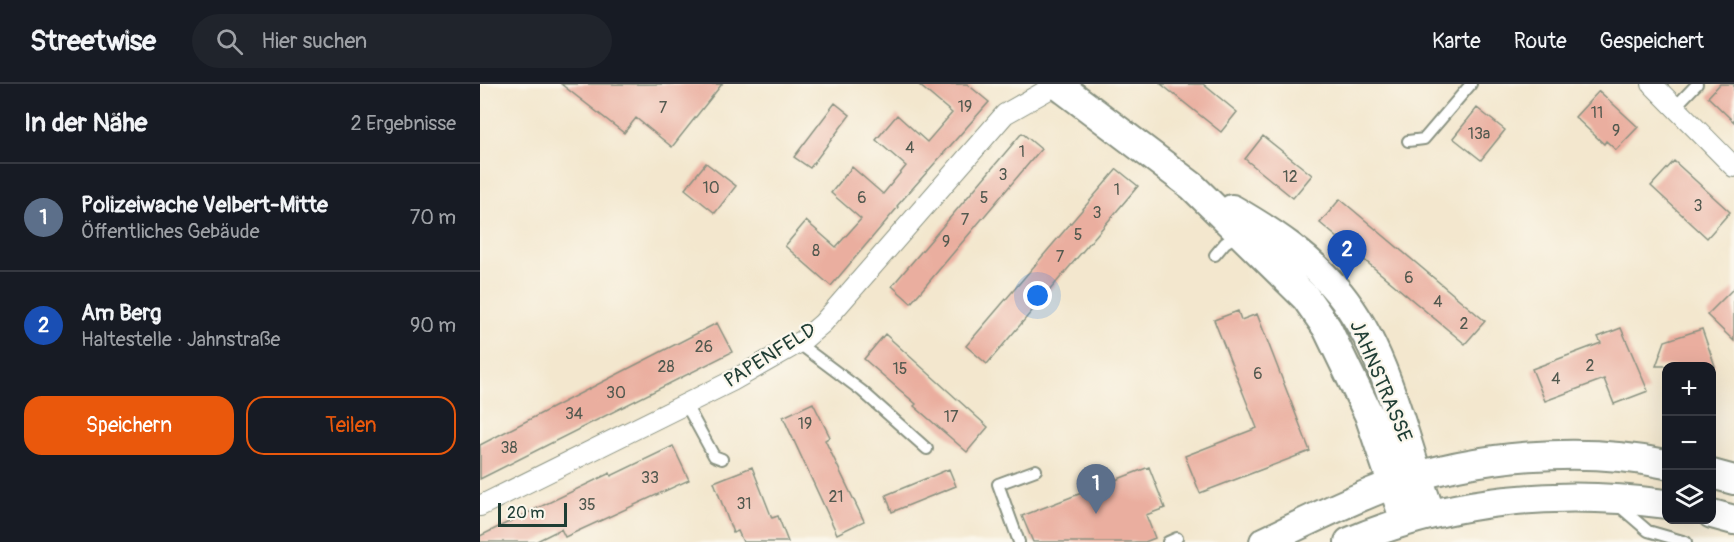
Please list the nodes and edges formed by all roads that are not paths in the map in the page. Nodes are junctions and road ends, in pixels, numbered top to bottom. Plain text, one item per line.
1 (1058, 84) edge
2 (1471, 84) edge
3 (1652, 84) edge
4 (1698, 84) edge
5 (1675, 107) junction
6 (1408, 141) dead end
7 (1734, 167) edge
8 (1192, 186) junction
9 (1242, 232) junction
10 (1215, 255) dead end
11 (798, 343) junction
12 (686, 403) junction
13 (927, 449) dead end
14 (722, 459) dead end
15 (1662, 463) edge
16 (1036, 470) dead end
17 (1405, 480) junction
18 (1610, 499) junction
19 (1662, 504) edge
20 (480, 506) edge
21 (1418, 518) junction
22 (1019, 542) edge
23 (1264, 542) edge
24 (1349, 542) edge
25 (1686, 542) edge

1 - 8 street, JAHNSTRASSE
1 - 11 street, PAPENFELD
2 - 6 lane
3 - 5 street
4 - 5 lane
5 - 7 street
8 - 9 street, JAHNSTRASSE
8 - 17 street, JAHNSTRASSE
9 - 10 lane
9 - 17 street, JAHNSTRASSE
11 - 12 street, PAPENFELD
11 - 13 lane
12 - 14 lane
12 - 20 street, PAPENFELD
15 - 17 street
16 - 22 lane
17 - 21 street
17 - 23 street
18 - 19 street
18 - 21 street
18 - 25 lane
21 - 24 street

